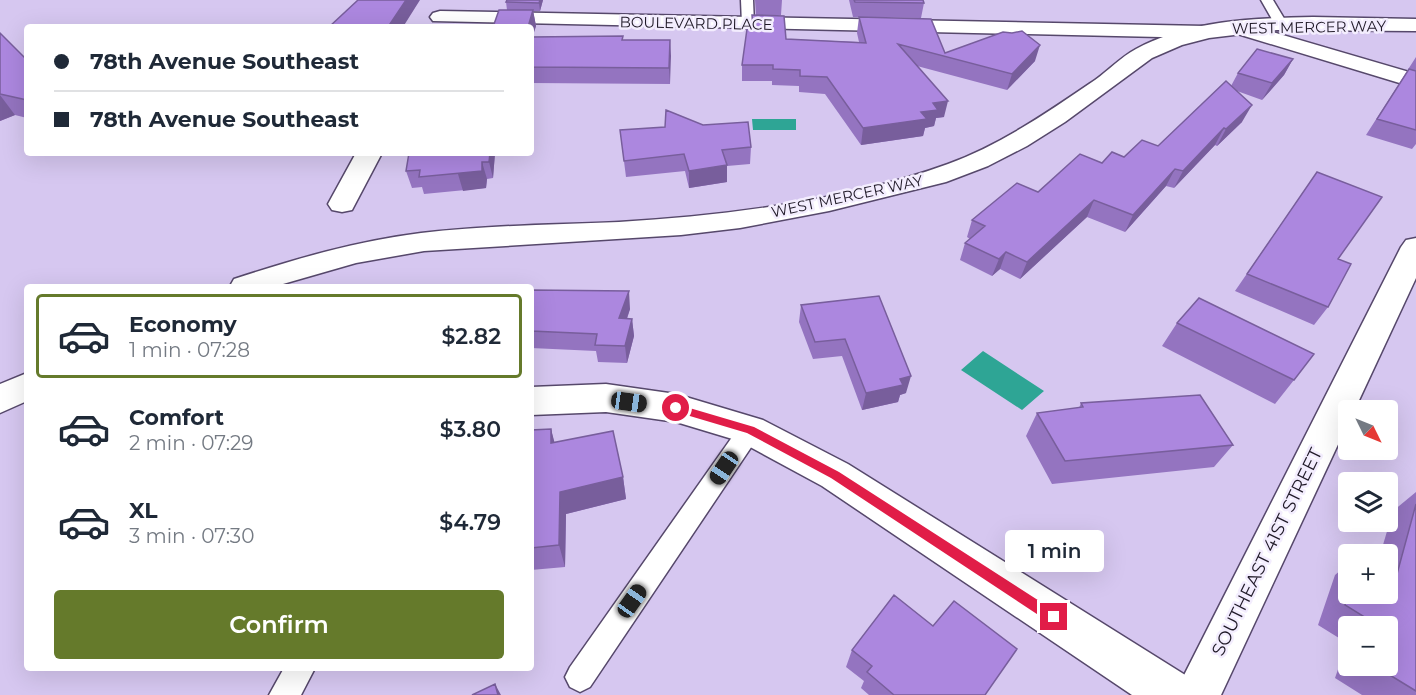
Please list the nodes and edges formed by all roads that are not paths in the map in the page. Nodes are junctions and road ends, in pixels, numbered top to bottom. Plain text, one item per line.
1 (747, 0) edge
2 (1267, 0) edge
3 (442, 15) edge
4 (748, 24) junction
5 (1282, 25) junction
6 (1416, 26) edge
7 (1238, 27) junction
8 (1204, 32) junction
9 (1416, 81) edge
10 (367, 156) edge
11 (342, 204) dead end
12 (1416, 246) edge
13 (251, 284) edge
14 (24, 387) edge
15 (0, 399) edge
16 (534, 401) edge
17 (750, 430) junction
18 (299, 671) edge
19 (580, 677) dead end
20 (284, 695) edge
21 (1173, 695) edge
22 (1197, 695) edge

1 - 4 lane
2 - 5 lane
3 - 4 street, BOULEVARD PLACE
4 - 8 street, BOULEVARD PLACE
5 - 6 street, WEST MERCER WAY
5 - 7 street, WEST MERCER WAY
7 - 8 street, WEST MERCER WAY
7 - 9 street
8 - 13 street, WEST MERCER WAY
10 - 11 street
12 - 22 street, SOUTHEAST 41ST STREET
14 - 15 street
16 - 17 street
17 - 19 lane
17 - 21 street
18 - 20 lane

